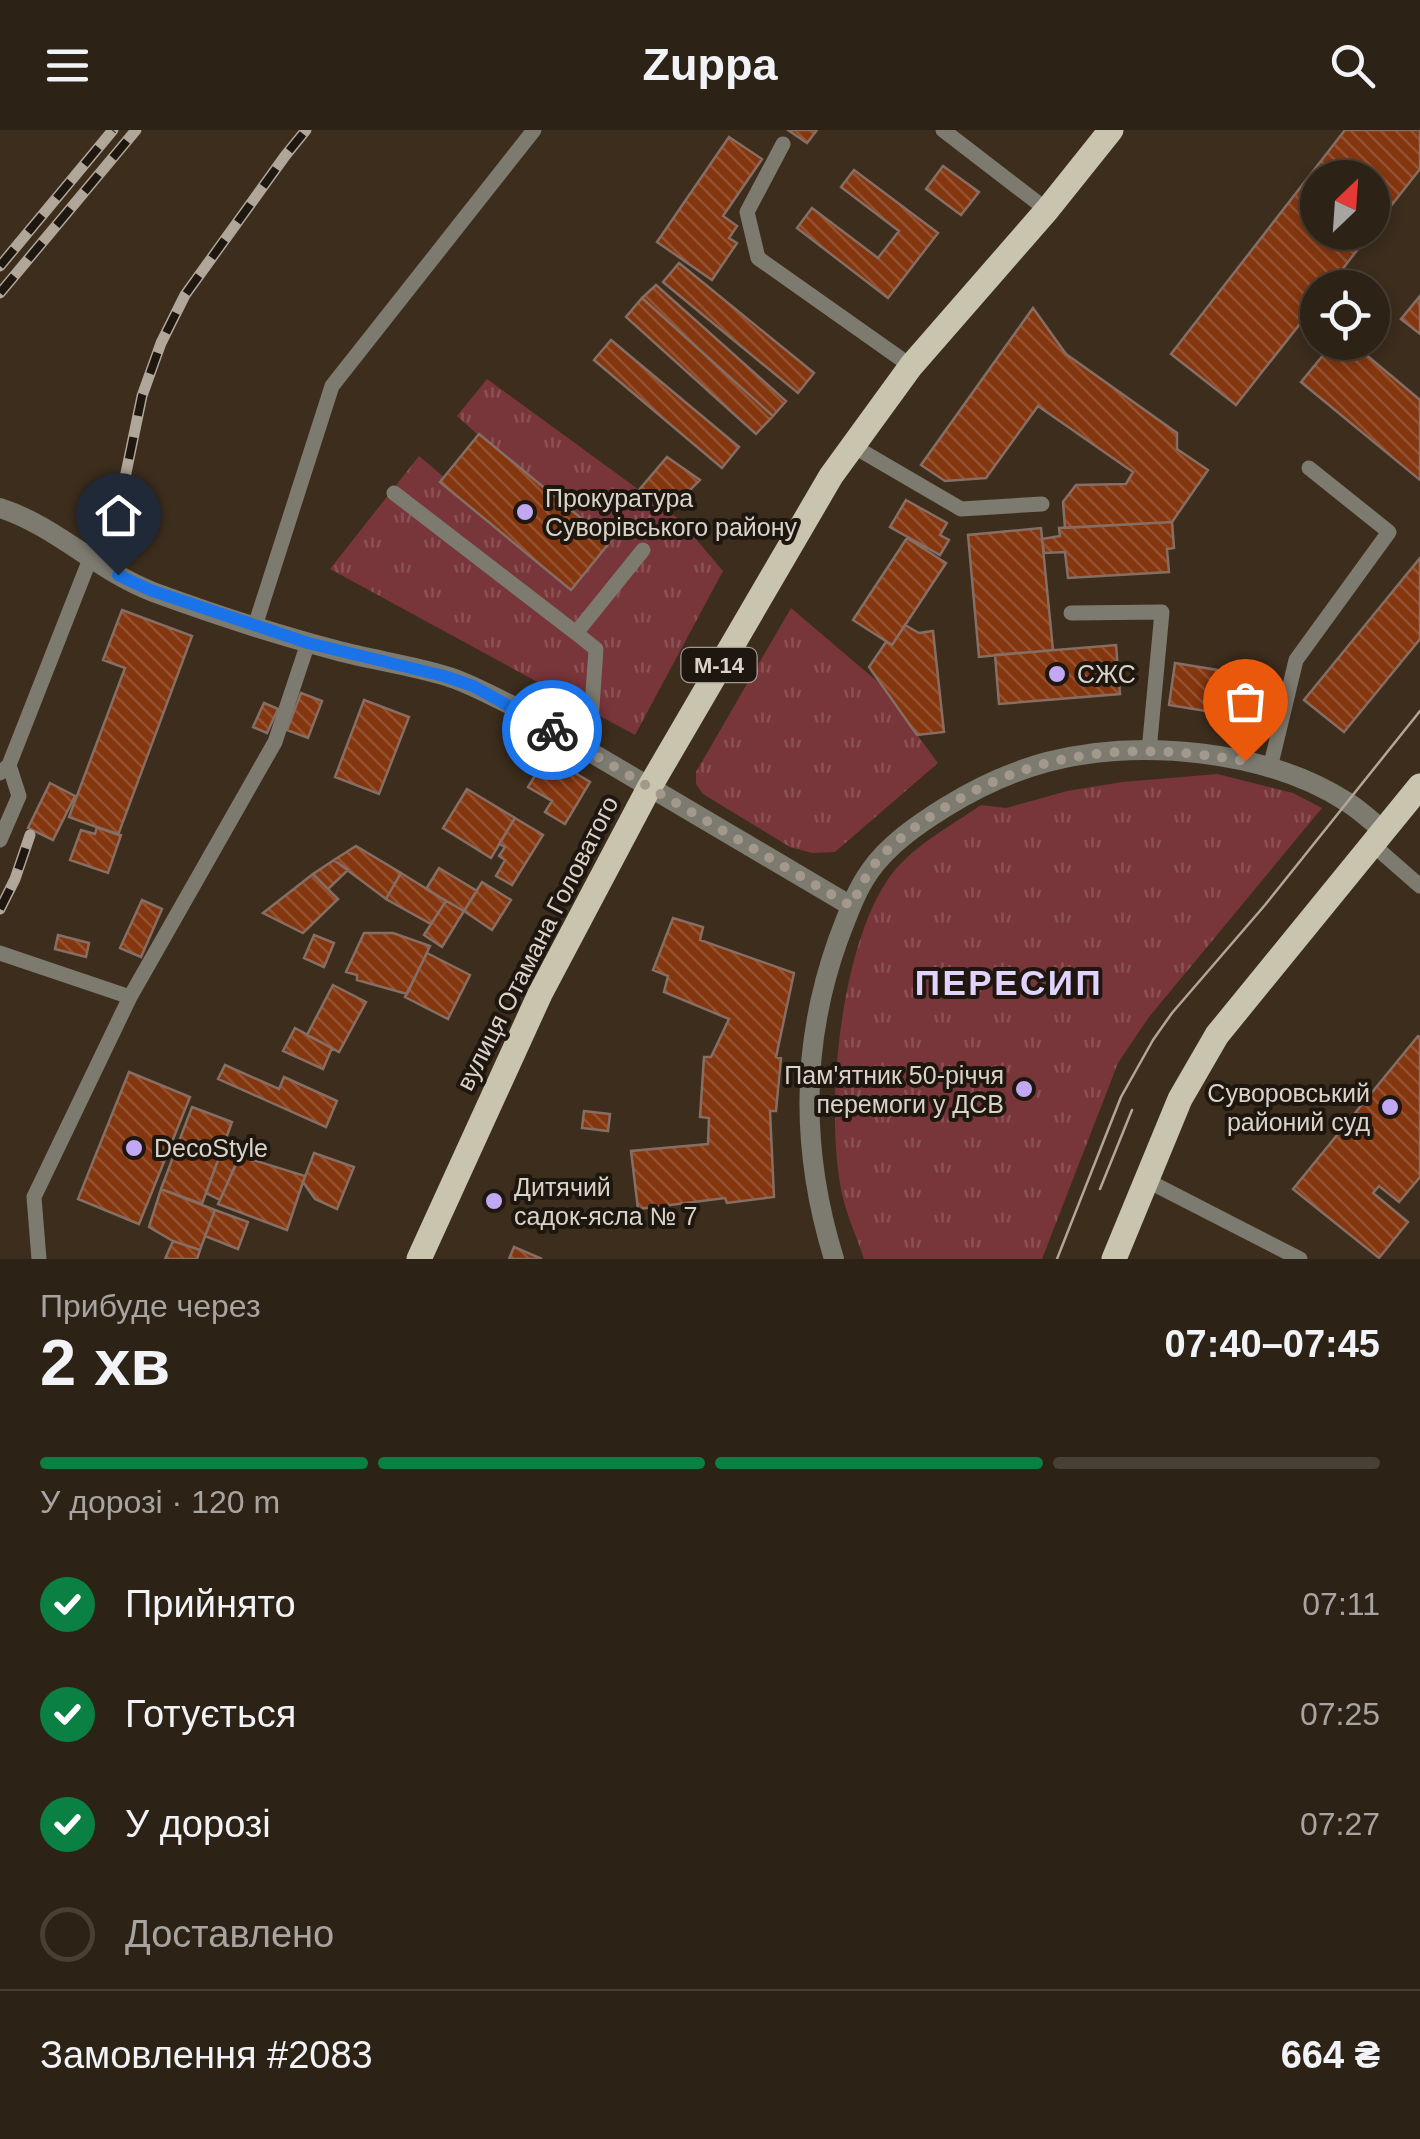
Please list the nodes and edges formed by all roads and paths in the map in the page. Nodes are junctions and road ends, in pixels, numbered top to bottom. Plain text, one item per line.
1 (534, 130) edge
2 (943, 130) edge
3 (1111, 130) edge
4 (782, 144) dead end
5 (1048, 210) junction
6 (911, 366) junction
7 (853, 446) junction
8 (1309, 468) dead end
9 (394, 493) dead end
10 (1042, 504) dead end
11 (0, 508) edge
12 (643, 550) dead end
13 (90, 558) junction
14 (1071, 613) dead end
15 (255, 626) junction
16 (576, 633) junction
17 (308, 643) junction
18 (589, 751) junction
19 (1150, 751) junction
20 (1270, 768) junction
21 (5, 769) edge
22 (1420, 786) edge
23 (649, 788) junction
24 (1378, 837) junction
25 (0, 840) edge
26 (1420, 886) edge
27 (851, 906) junction
28 (0, 954) edge
29 (130, 997) junction
30 (1146, 1180) junction
31 (39, 1259) edge
32 (419, 1259) edge
33 (834, 1259) edge
34 (1114, 1259) edge
35 (1300, 1259) edge

1 - 15 lane
2 - 5 lane
3 - 5 main road, вулиця Отамана Головатого / М-14
4 - 6 lane
5 - 6 main road, вулиця Отамана Головатого / М-14
6 - 7 main road, вулиця Отамана Головатого / М-14
7 - 10 lane
7 - 23 main road, вулиця Отамана Головатого / М-14
8 - 20 lane
9 - 16 lane
11 - 13 street
12 - 16 lane
13 - 15 street
13 - 21 lane
14 - 19 lane
15 - 17 street
16 - 18 lane
17 - 18 street
17 - 29 lane
18 - 23 street
19 - 20 street
19 - 27 street
20 - 24 street
21 - 25 lane
22 - 24 main road
23 - 27 street
23 - 32 main road, вулиця Отамана Головатого / М-14
24 - 26 lane
24 - 30 main road
27 - 33 street
28 - 29 lane
29 - 31 lane
30 - 34 main road
30 - 35 lane

